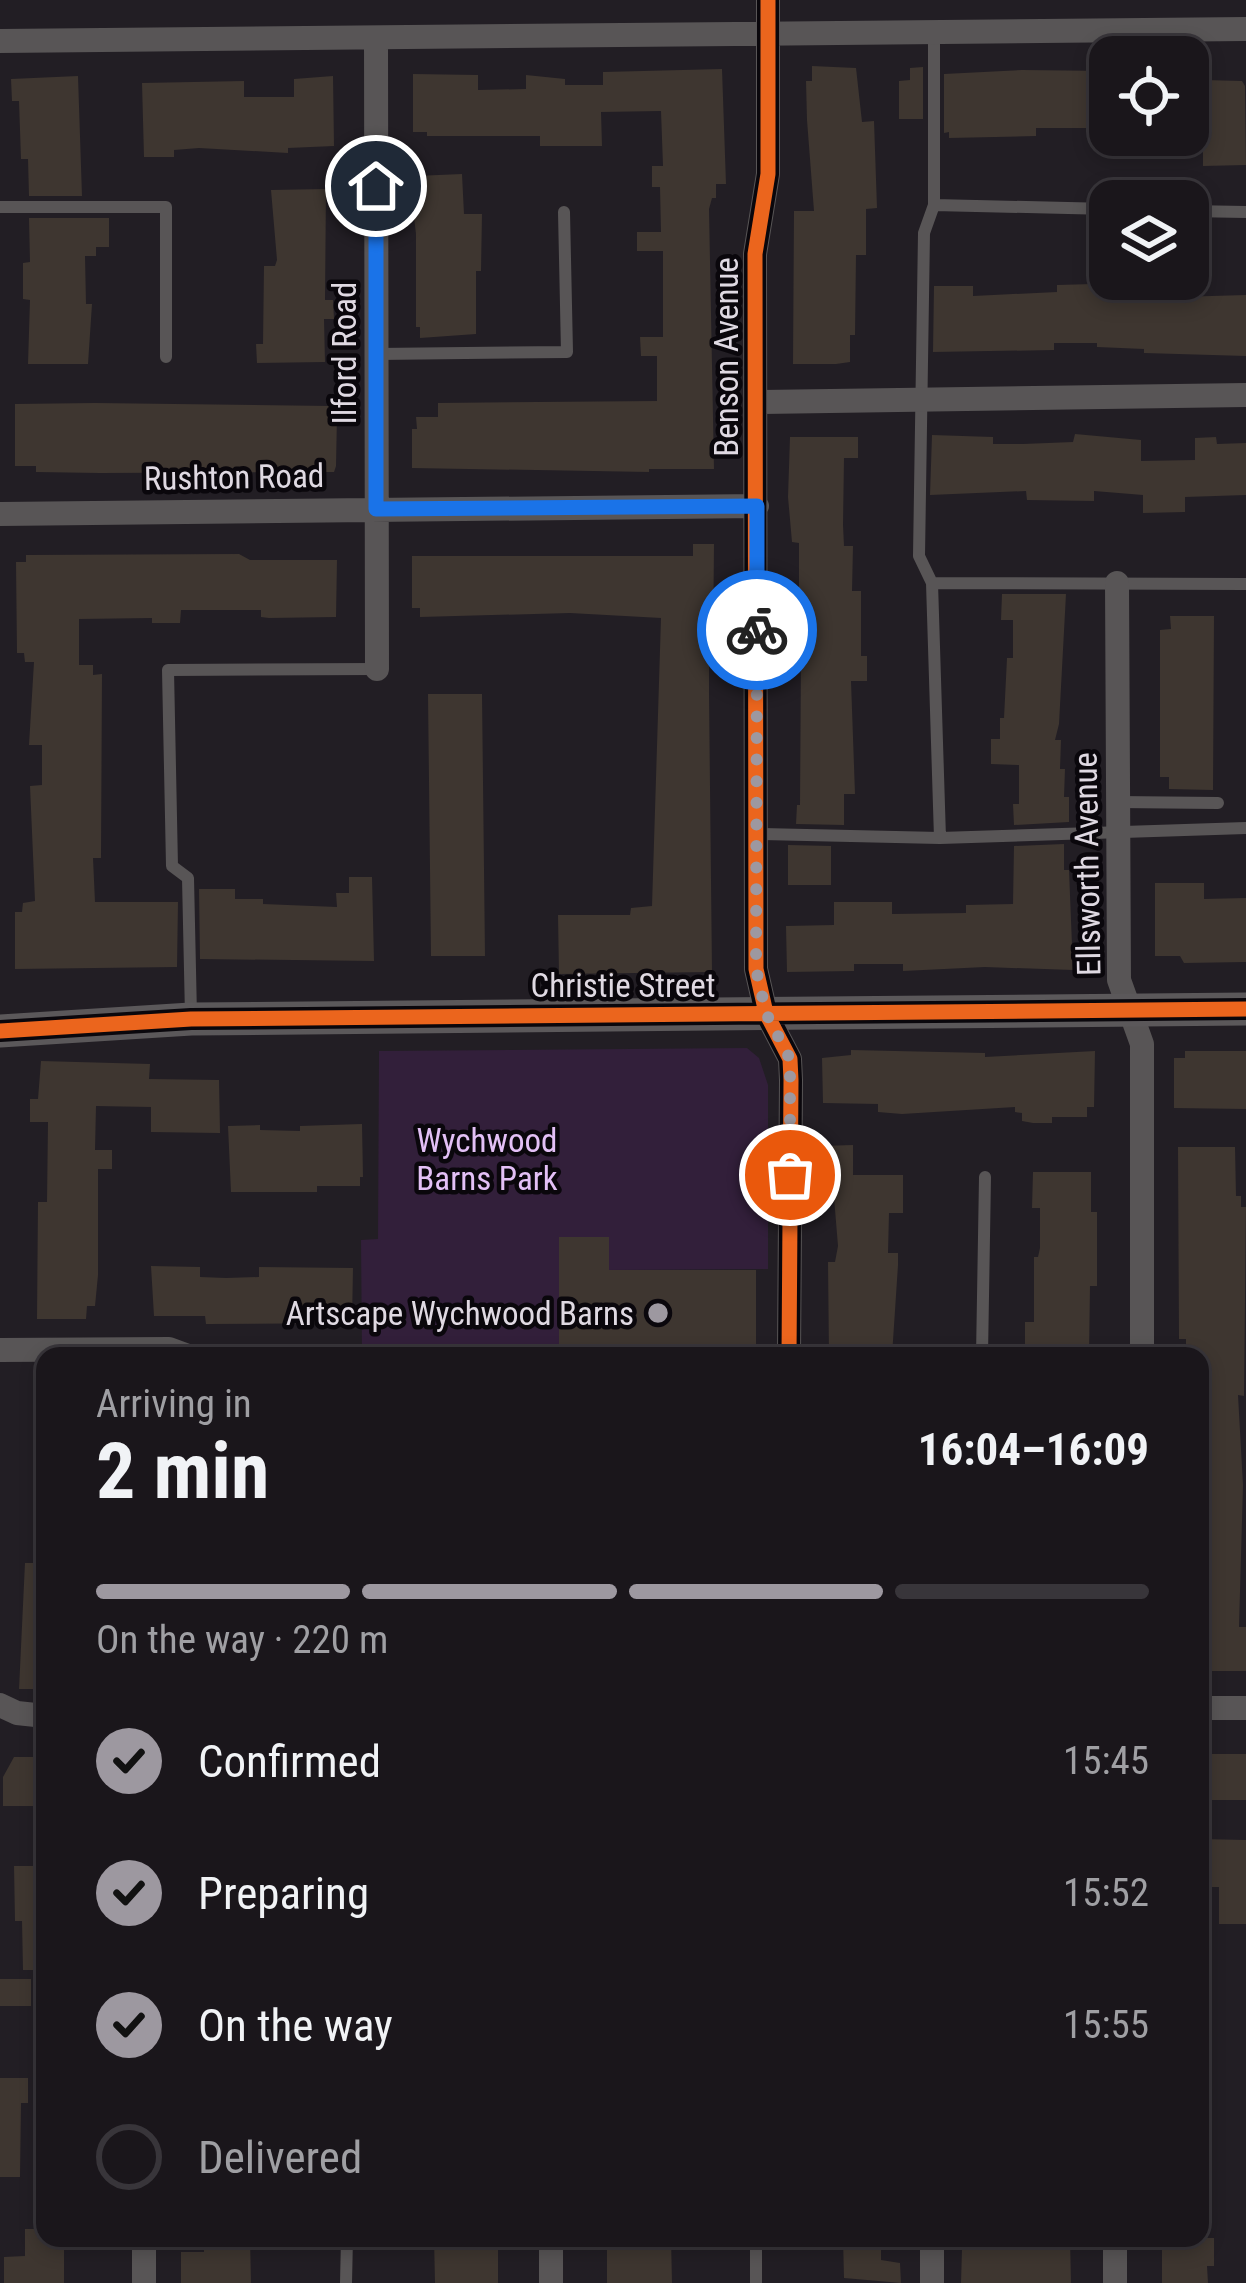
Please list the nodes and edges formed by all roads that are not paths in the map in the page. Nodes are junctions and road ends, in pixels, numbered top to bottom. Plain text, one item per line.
1 (768, 0) edge
2 (1246, 29) edge
3 (934, 31) junction
4 (767, 32) junction
5 (376, 38) junction
6 (0, 41) edge
7 (934, 205) junction
8 (0, 207) edge
9 (1089, 209) edge
10 (1209, 211) edge
11 (564, 212) dead end
12 (1246, 212) edge
13 (377, 354) junction
14 (166, 357) dead end
15 (1246, 395) edge
16 (921, 399) junction
17 (757, 402) junction
18 (757, 506) junction
19 (376, 509) junction
20 (0, 514) edge
21 (932, 583) junction
22 (1117, 583) junction
23 (1246, 584) edge
24 (377, 669) joint
25 (1117, 802) junction
26 (1218, 803) dead end
27 (1246, 828) edge
28 (1117, 831) junction
29 (758, 834) junction
30 (940, 838) junction
31 (1130, 1009) junction
32 (1246, 1009) edge
33 (766, 1013) junction
34 (190, 1019) junction
35 (0, 1031) edge
36 (985, 1177) dead end
37 (789, 1347) edge
38 (982, 1347) edge
39 (1142, 1347) edge
40 (0, 1350) edge
41 (36, 1350) edge
42 (0, 1705) edge
43 (1209, 1708) edge
44 (1246, 1708) edge
45 (36, 1715) edge
46 (144, 2247) edge
47 (346, 2247) edge
48 (551, 2247) edge
49 (756, 2247) edge
50 (932, 2247) edge
51 (1115, 2247) edge
52 (144, 2283) edge
53 (346, 2283) edge
54 (551, 2283) edge
55 (756, 2283) edge
56 (932, 2283) edge
57 (1115, 2283) edge

1 - 4 street, Benson Avenue
2 - 3 street
3 - 4 street
3 - 7 lane
4 - 5 street
4 - 17 street, Benson Avenue
5 - 6 street
5 - 13 street, Ilford Road
7 - 9 lane
7 - 16 lane
8 - 14 lane
10 - 12 lane
11 - 13 lane
13 - 19 street, Ilford Road
15 - 16 street
16 - 17 street
16 - 21 lane
17 - 18 street, Benson Avenue
18 - 19 street, Rushton Road
18 - 29 street, Benson Avenue
19 - 20 street, Rushton Road
19 - 24 street, Ilford Road
21 - 22 lane
21 - 30 lane
22 - 23 lane
22 - 25 street, Ellsworth Avenue
24 - 34 lane
25 - 26 lane
25 - 28 street, Ellsworth Avenue
27 - 28 lane
28 - 30 lane
28 - 31 street, Ellsworth Avenue
29 - 30 lane
29 - 33 street, Benson Avenue
31 - 32 street, Christie Street
31 - 33 street, Christie Street
31 - 39 street, Ellsworth Avenue
33 - 34 street, Christie Street
33 - 37 street, Benson Avenue
34 - 35 street, Christie Street
36 - 38 lane
40 - 41 street
42 - 45 street
43 - 44 street
46 - 52 street
47 - 53 lane
48 - 54 street
49 - 55 lane
50 - 56 street
51 - 57 street

